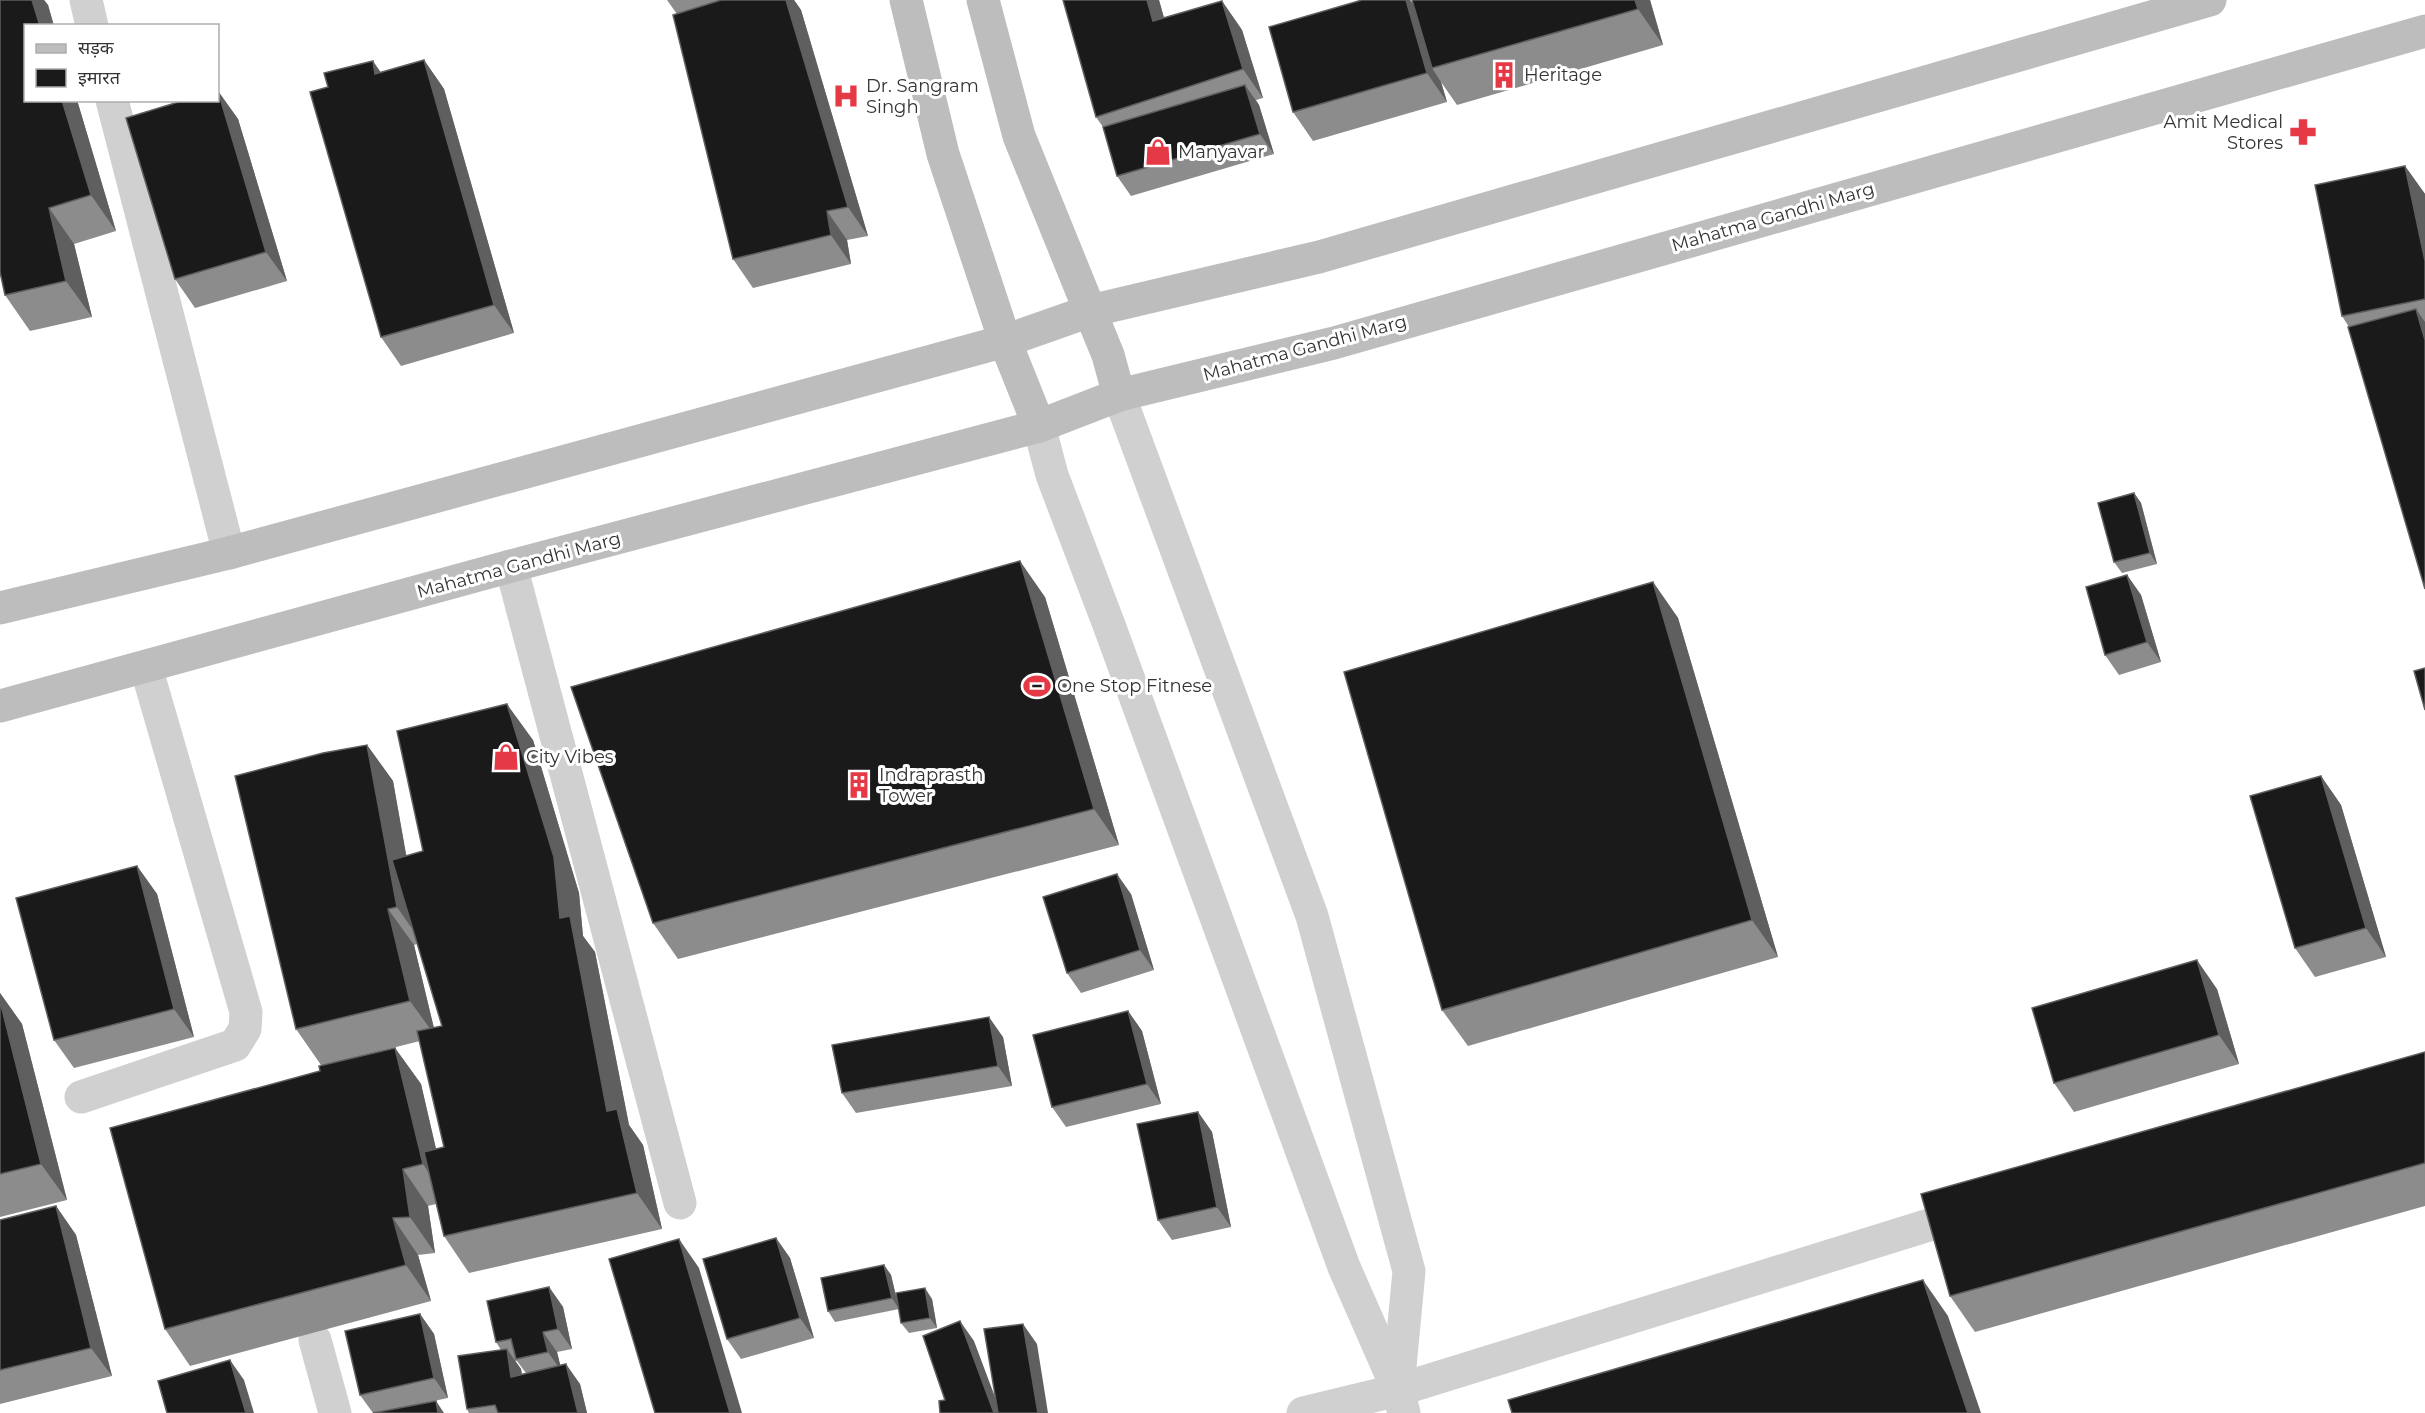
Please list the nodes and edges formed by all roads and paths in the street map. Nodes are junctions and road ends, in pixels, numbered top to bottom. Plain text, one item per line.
1 (86, 0) edge
2 (906, 0) edge
3 (983, 0) edge
4 (2210, 0) edge
5 (92, 24) edge
6 (2425, 31) edge
7 (113, 102) edge
8 (1090, 311) junction
9 (1005, 341) junction
10 (1119, 395) junction
11 (1039, 426) junction
12 (229, 553) junction
13 (511, 566) junction
14 (0, 608) edge
15 (146, 667) junction
16 (0, 706) edge
17 (81, 1097) dead end
18 (2003, 1202) edge
19 (680, 1203) dead end
20 (315, 1340) dead end
21 (1401, 1402) edge
22 (335, 1413) edge
23 (1303, 1413) edge

1 - 5 street
2 - 9 main road
3 - 8 main road
4 - 8 main road
6 - 10 main road, Mahatma Gandhi Marg
7 - 12 street
8 - 9 main road
8 - 10 main road
9 - 11 main road
9 - 12 main road
10 - 11 main road, Mahatma Gandhi Marg
10 - 21 street
11 - 13 main road, Mahatma Gandhi Marg
11 - 21 street
12 - 14 main road
13 - 15 main road, Mahatma Gandhi Marg
13 - 19 street
15 - 16 main road, Mahatma Gandhi Marg
15 - 17 street
18 - 21 street
20 - 22 street
21 - 23 street

